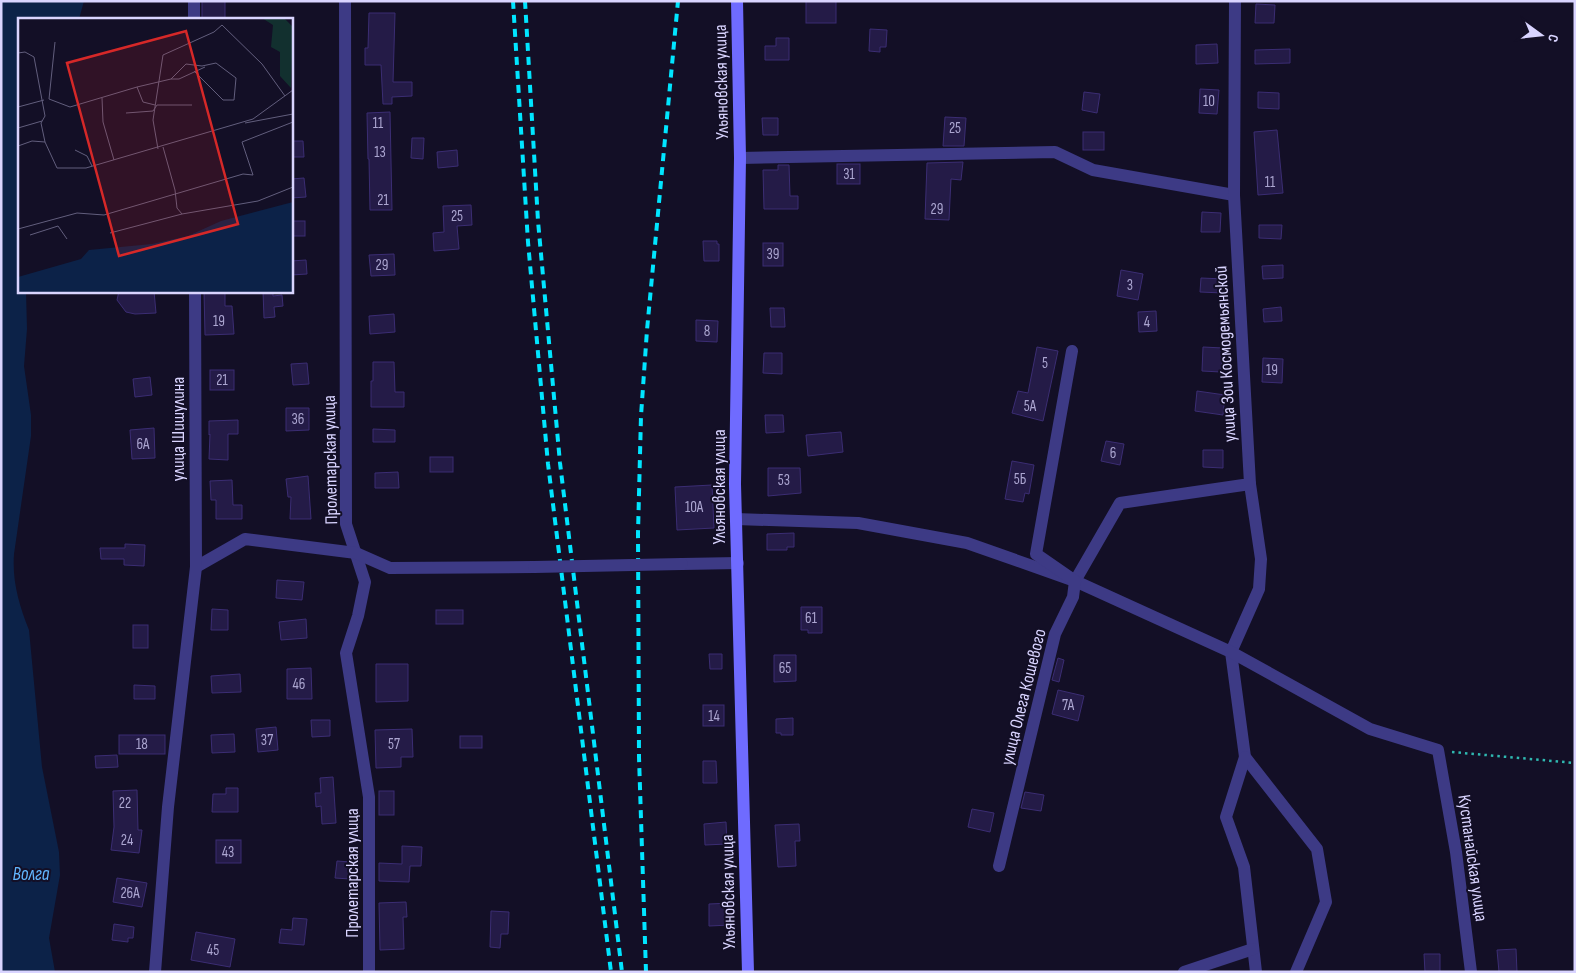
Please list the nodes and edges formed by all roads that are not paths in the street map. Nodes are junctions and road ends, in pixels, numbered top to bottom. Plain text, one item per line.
1 (194, 1) edge
2 (345, 1) edge
3 (737, 1) edge
4 (1236, 1) edge
5 (194, 18) edge
6 (740, 158) junction
7 (1234, 195) junction
8 (195, 292) edge
9 (1072, 351) dead end
10 (1250, 484) junction
11 (736, 519) junction
12 (356, 553) junction
13 (738, 563) junction
14 (196, 567) junction
15 (1075, 581) junction
16 (1231, 652) junction
17 (1245, 757) junction
18 (999, 866) dead end
19 (1253, 949) junction
20 (155, 972) edge
21 (369, 972) edge
22 (748, 972) edge
23 (1184, 972) edge
24 (1256, 972) edge
25 (1296, 972) edge
26 (1471, 972) edge

1 - 5 street
2 - 12 street, Пролетарская улица
3 - 6 main road, Ульяновская улица
4 - 7 street, улица Зои Космодемьянской
6 - 7 street
6 - 11 main road, Ульяновская улица
7 - 10 street, улица Зои Космодемьянской
8 - 14 street, улица Шишулина
9 - 15 street
10 - 15 street
10 - 16 street, улица Зои Космодемьянской
11 - 13 main road, Ульяновская улица
11 - 15 street
12 - 13 street, bridge
12 - 14 street
12 - 21 street, Пролетарская улица
13 - 22 main road, Ульяновская улица
14 - 20 street, улица Шишулина
15 - 16 street
15 - 18 street, улица Олега Кошевого
16 - 17 street
16 - 26 street, Кустанайская улица
17 - 19 street
17 - 25 street
19 - 23 street
19 - 24 street

